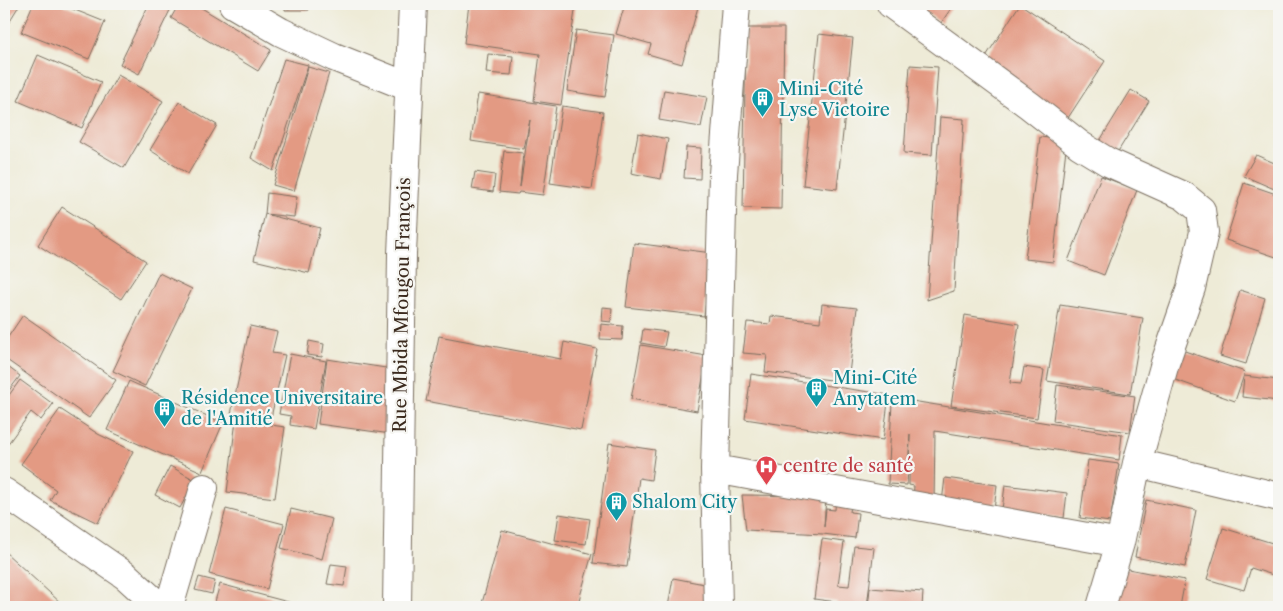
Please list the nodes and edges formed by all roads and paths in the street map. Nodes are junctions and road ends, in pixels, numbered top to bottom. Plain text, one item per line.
1 (233, 4) edge
2 (413, 4) edge
3 (736, 4) edge
4 (891, 4) edge
5 (409, 87) junction
6 (1137, 463) junction
7 (715, 469) junction
8 (204, 488) dead end
9 (4, 492) edge
10 (1279, 497) edge
11 (1120, 543) junction
12 (160, 607) edge
13 (169, 607) edge
14 (397, 607) edge
15 (718, 607) edge
16 (1101, 607) edge

1 - 5 street
2 - 5 street, Rue Mbida Mfougou François
3 - 7 street
4 - 6 street
5 - 14 street, Rue Mbida Mfougou François
6 - 10 street
6 - 11 street
7 - 11 street
7 - 15 street
8 - 13 street
9 - 12 street
11 - 16 street

